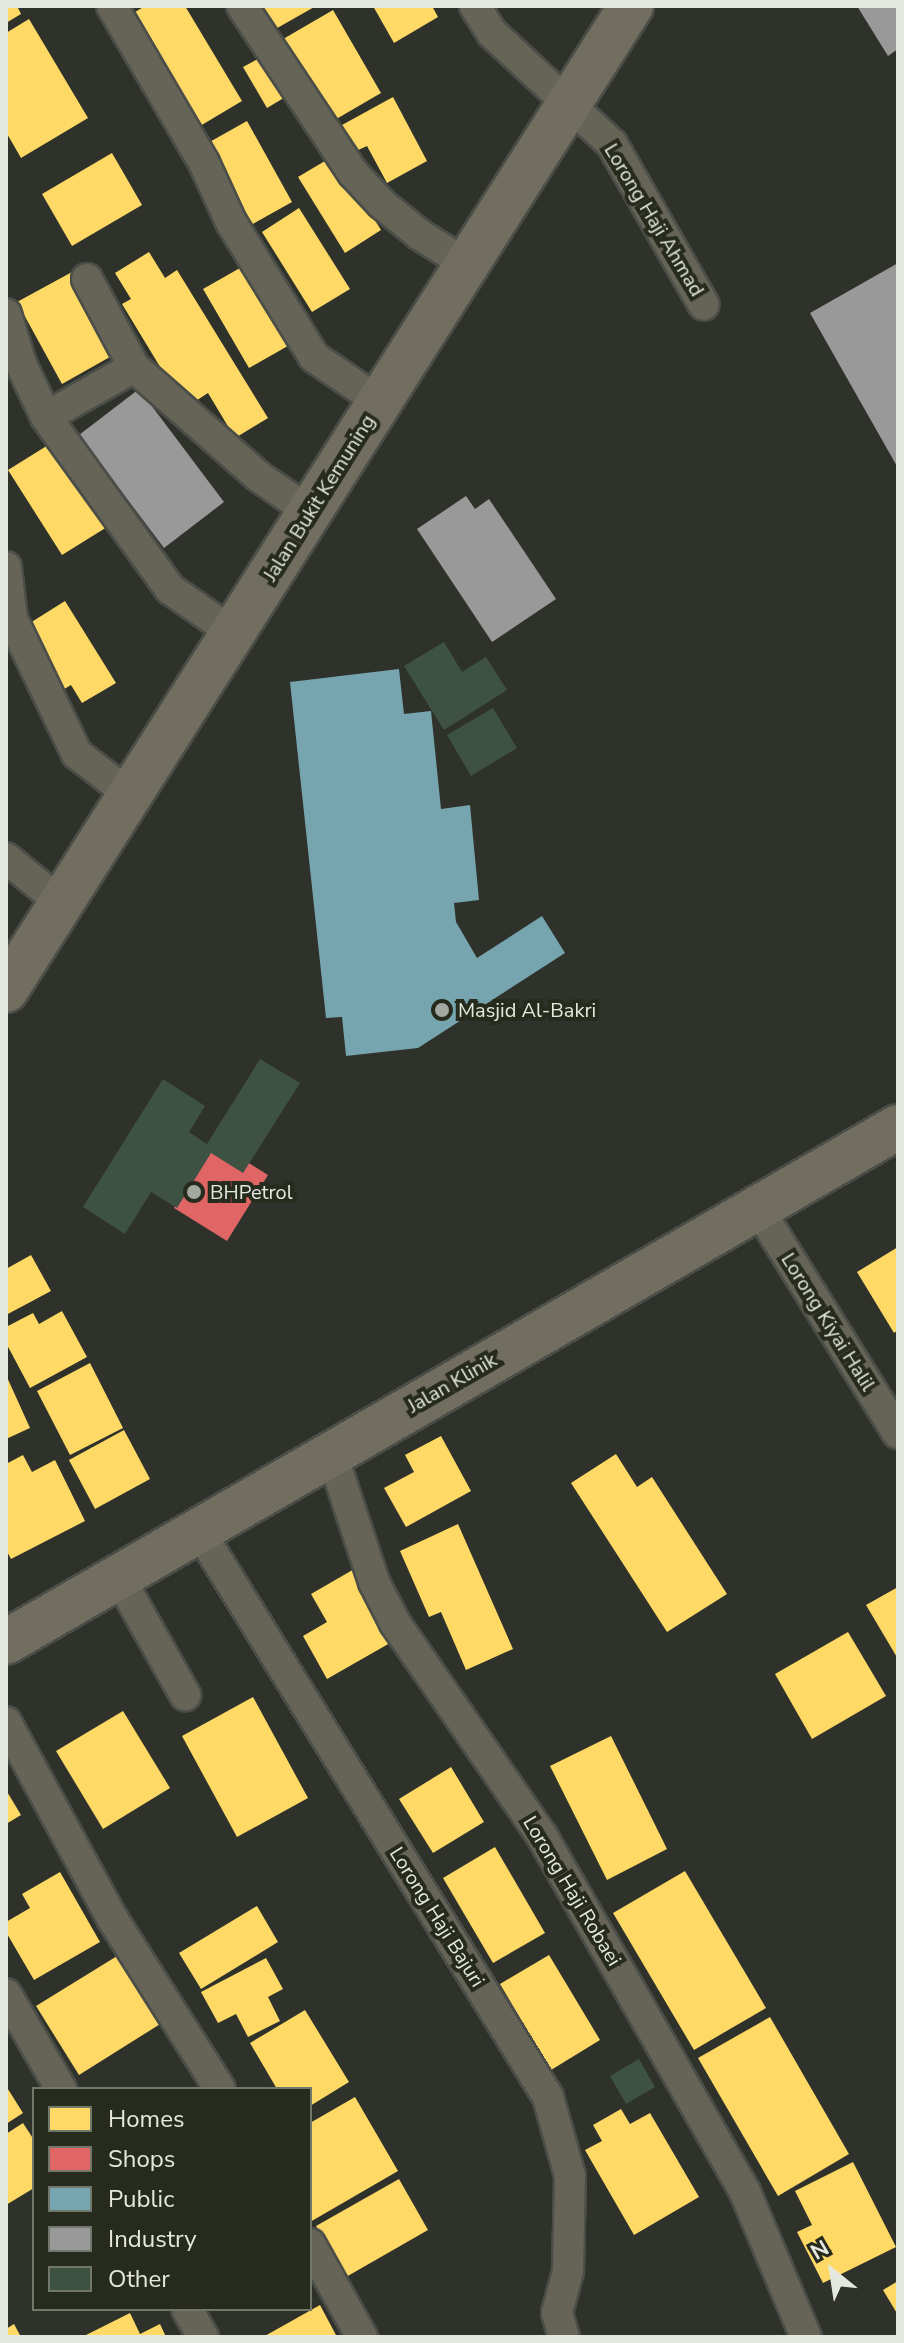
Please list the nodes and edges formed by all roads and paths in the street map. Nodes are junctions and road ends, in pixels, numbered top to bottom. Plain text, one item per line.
1 (112, 6) edge
2 (242, 6) edge
3 (475, 6) edge
4 (631, 6) edge
5 (570, 102) junction
6 (467, 264) junction
7 (87, 279) dead end
8 (704, 305) dead end
9 (6, 314) edge
10 (134, 367) junction
11 (380, 402) junction
12 (46, 417) junction
13 (310, 512) junction
14 (6, 567) edge
15 (233, 633) junction
16 (130, 795) junction
17 (6, 858) edge
18 (61, 903) junction
19 (6, 990) edge
20 (898, 1127) edge
21 (759, 1210) junction
22 (898, 1433) edge
23 (327, 1454) junction
24 (198, 1529) junction
25 (118, 1576) junction
26 (6, 1642) edge
27 (185, 1695) dead end
28 (6, 1722) edge
29 (6, 1994) edge
30 (60, 2087) edge
31 (219, 2087) edge
32 (312, 2248) edge
33 (188, 2311) edge
34 (203, 2337) edge
35 (362, 2337) edge
36 (564, 2337) edge
37 (806, 2337) edge

1 - 11 street
2 - 6 street
3 - 5 street, Lorong Haji Ahmad
4 - 5 main road, Jalan Bukit Kemuning
5 - 6 main road, Jalan Bukit Kemuning
5 - 8 street, Lorong Haji Ahmad
6 - 11 main road, Jalan Bukit Kemuning
7 - 10 street
9 - 12 street
10 - 12 street
10 - 13 street
11 - 13 main road, Jalan Bukit Kemuning
12 - 15 street
13 - 15 main road, Jalan Bukit Kemuning
14 - 16 street
15 - 16 main road, Jalan Bukit Kemuning
16 - 18 main road, Jalan Bukit Kemuning
17 - 18 street
18 - 19 main road, Jalan Bukit Kemuning
20 - 21 main road, Jalan Klinik
21 - 22 street, Lorong Kiyai Halil
21 - 23 main road, Jalan Klinik
23 - 24 main road, Jalan Klinik
23 - 37 street, Lorong Haji Robaei
24 - 25 main road, Jalan Klinik
24 - 36 street, Lorong Haji Bajuri
25 - 26 main road, Jalan Klinik
25 - 27 street
28 - 31 street
29 - 30 street
32 - 35 street
33 - 34 street

